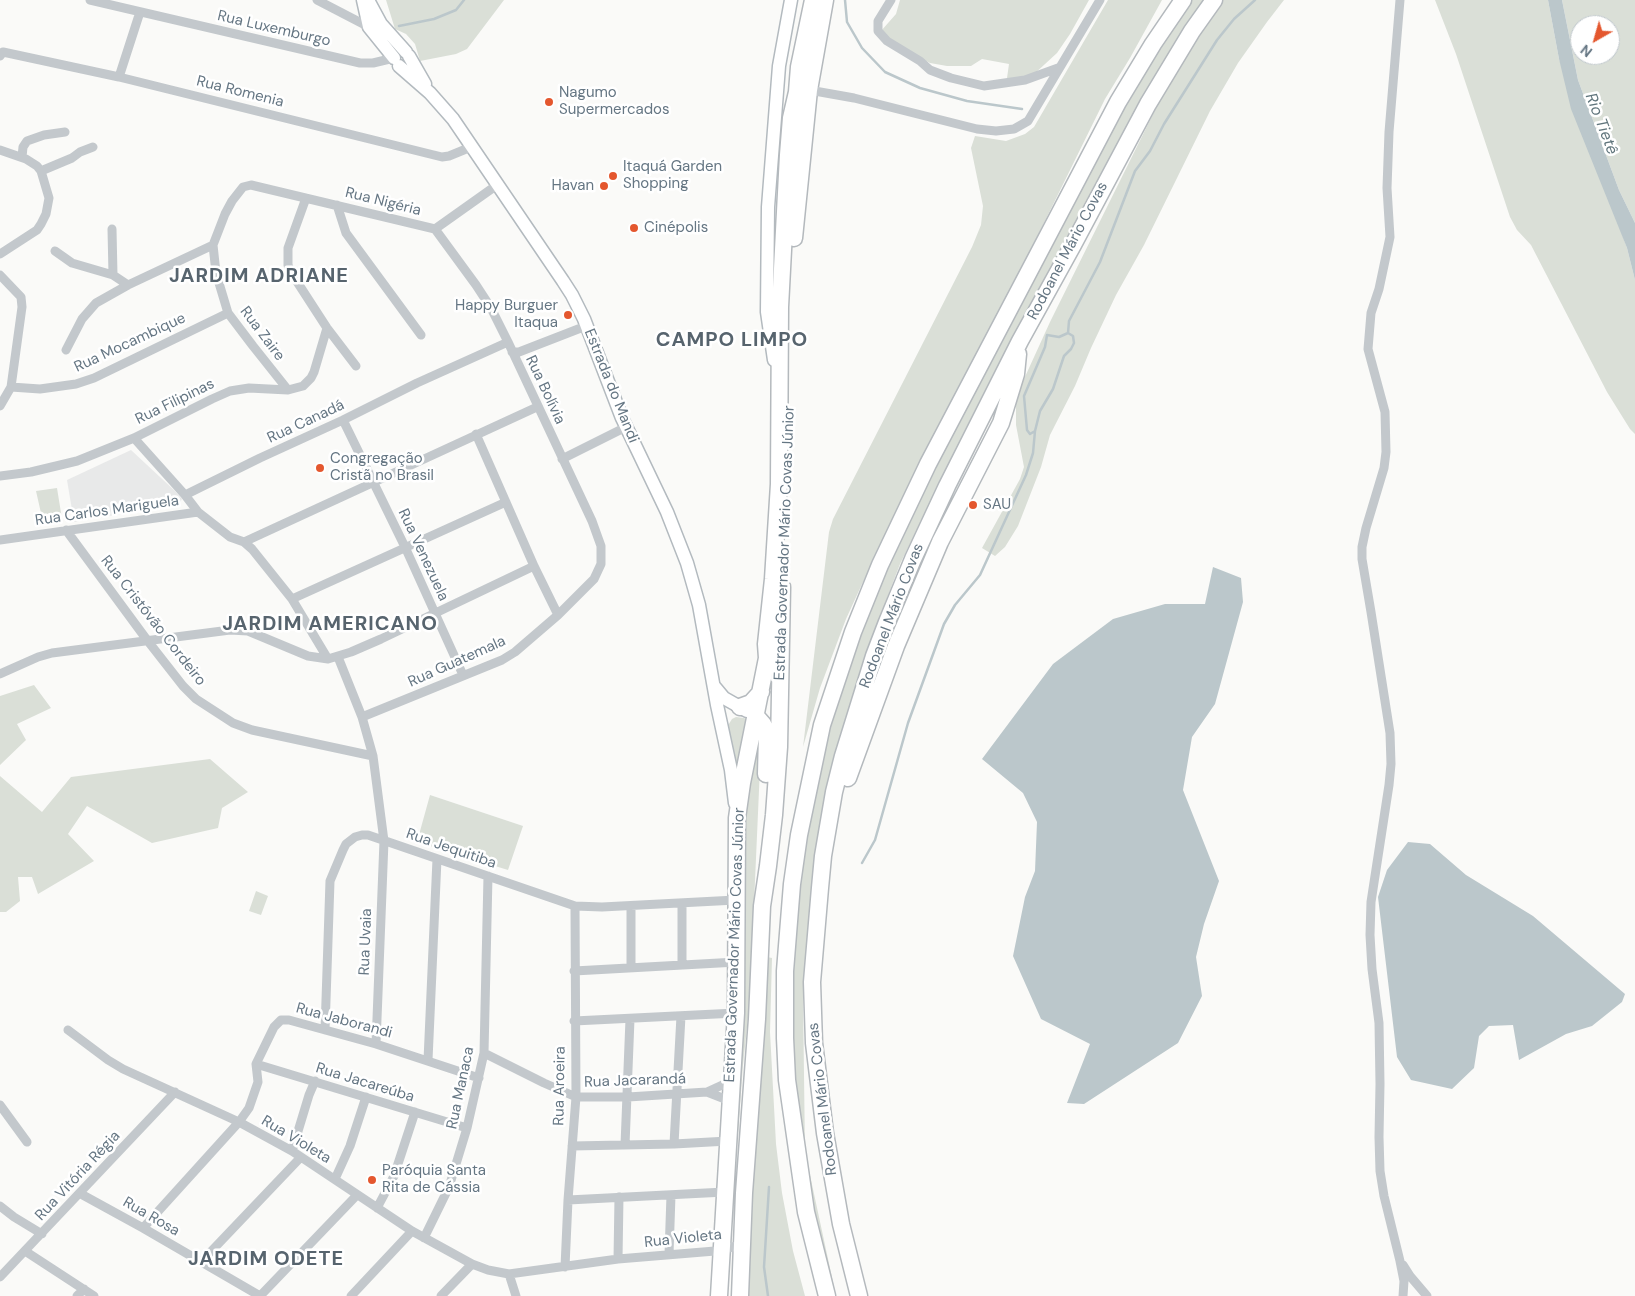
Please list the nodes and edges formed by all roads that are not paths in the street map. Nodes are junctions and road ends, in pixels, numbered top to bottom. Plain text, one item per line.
1 (90, 0) edge
2 (317, 0) edge
3 (363, 0) edge
4 (368, 0) edge
5 (791, 0) edge
6 (890, 0) edge
7 (1100, 0) edge
8 (1183, 0) edge
9 (1214, 0) edge
10 (1400, 0) edge
11 (821, 1) edge
12 (140, 12) junction
13 (369, 27) junction
14 (0, 55) edge
15 (402, 58) junction
16 (1058, 68) junction
17 (120, 77) junction
18 (809, 90) junction
19 (65, 132) dead end
20 (92, 147) dead end
21 (470, 147) junction
22 (0, 150) edge
23 (22, 158) junction
24 (41, 170) junction
25 (251, 185) joint
26 (497, 185) junction
27 (306, 198) junction
28 (337, 205) junction
29 (112, 229) dead end
30 (435, 229) junction
31 (213, 245) junction
32 (55, 251) dead end
33 (0, 254) edge
34 (113, 275) junction
35 (0, 276) edge
36 (128, 285) junction
37 (228, 313) junction
38 (586, 326) junction
39 (327, 328) junction
40 (421, 334) dead end
41 (508, 342) junction
42 (66, 350) dead end
43 (512, 352) junction
44 (356, 366) dead end
45 (11, 387) junction
46 (288, 390) junction
47 (0, 406) edge
48 (538, 407) junction
49 (780, 418) junction
50 (343, 420) junction
51 (626, 427) junction
52 (476, 434) junction
53 (134, 438) junction
54 (562, 459) junction
55 (0, 476) edge
56 (374, 482) junction
57 (185, 495) junction
58 (506, 502) junction
59 (198, 512) junction
60 (66, 530) junction
61 (0, 540) edge
62 (244, 542) junction
63 (601, 546) joint
64 (405, 547) junction
65 (534, 566) junction
66 (292, 599) junction
67 (436, 614) junction
68 (558, 615) junction
69 (147, 640) junction
70 (338, 656) junction
71 (328, 659) junction
72 (0, 674) edge
73 (463, 675) junction
74 (713, 683) junction
75 (761, 692) junction
76 (740, 707) junction
77 (756, 716) junction
78 (362, 717) junction
79 (721, 726) junction
80 (373, 756) junction
81 (737, 818) junction
82 (384, 841) junction
83 (437, 859) junction
84 (488, 876) junction
85 (736, 900) junction
86 (682, 904) junction
87 (575, 906) junction
88 (631, 906) junction
89 (762, 906) junction
90 (737, 962) junction
91 (682, 965) junction
92 (631, 968) junction
93 (574, 971) junction
94 (736, 1013) junction
95 (681, 1016) junction
96 (630, 1019) junction
97 (574, 1021) junction
98 (68, 1030) dead end
99 (325, 1030) junction
100 (376, 1044) junction
101 (484, 1053) junction
102 (428, 1060) junction
103 (256, 1064) junction
104 (479, 1078) junction
105 (315, 1081) junction
106 (731, 1081) junction
107 (175, 1092) junction
108 (707, 1092) junction
109 (678, 1094) junction
110 (366, 1097) junction
111 (576, 1097) junction
112 (628, 1097) junction
113 (730, 1101) junction
114 (0, 1105) edge
115 (415, 1112) junction
116 (239, 1122) junction
117 (467, 1128) junction
118 (674, 1140) junction
119 (728, 1141) junction
120 (27, 1142) dead end
121 (625, 1145) junction
122 (572, 1146) junction
123 (292, 1151) junction
124 (301, 1157) junction
125 (335, 1179) junction
126 (725, 1192) junction
127 (81, 1194) junction
128 (357, 1195) junction
129 (671, 1195) junction
130 (618, 1197) junction
131 (568, 1200) junction
132 (0, 1206) edge
133 (377, 1208) junction
134 (143, 1228) junction
135 (412, 1231) junction
136 (42, 1234) junction
137 (424, 1238) junction
138 (741, 1246) junction
139 (721, 1249) junction
140 (25, 1251) junction
141 (669, 1254) junction
142 (618, 1259) junction
143 (1400, 1261) junction
144 (201, 1262) junction
145 (472, 1264) junction
146 (565, 1266) junction
147 (509, 1274) junction
148 (0, 1277) edge
149 (84, 1289) junction
150 (77, 1296) edge
151 (94, 1296) edge
152 (260, 1296) edge
153 (351, 1296) edge
154 (442, 1296) edge
155 (516, 1296) edge
156 (719, 1296) edge
157 (740, 1296) edge
158 (827, 1296) edge
159 (859, 1296) edge
160 (1403, 1296) edge
161 (1427, 1296) edge

1 - 12 street, Rua Luxemburgo
2 - 13 street
3 - 13 main road, Estrada do Mandi
4 - 15 main road, Estrada do Mandi
5 - 49 main road
6 - 16 street
7 - 16 street
8 - 158 highway, Rodoanel Mário Covas
9 - 159 highway, Rodoanel Mário Covas
10 - 143 street
11 - 18 highway, Estrada Governador Mário Covas Júnior
11 - 49 highway, Estrada Governador Mário Covas Júnior
12 - 15 street, Rua Luxemburgo
12 - 17 street
13 - 15 main road, Estrada do Mandi
14 - 17 street, Rua Romenia
15 - 21 main road, Estrada do Mandi
16 - 18 street
17 - 21 street, Rua Romenia
18 - 89 highway, Estrada Governador Mário Covas Júnior
19 - 23 street
20 - 24 street
21 - 26 main road, Estrada do Mandi
22 - 23 street
23 - 24 street
24 - 33 street
25 - 27 street, Rua Nigéria
25 - 31 street, Rua Zaire
26 - 30 street, Rua Nigéria
26 - 38 main road, Estrada do Mandi
27 - 28 street, Rua Nigéria
27 - 39 street
28 - 30 street, Rua Nigéria
28 - 40 street
29 - 34 street
30 - 41 street, Rua Bolívia
31 - 36 street
31 - 37 street, Rua Zaire
32 - 34 street
34 - 36 street
35 - 45 street
36 - 42 street
37 - 45 street, Rua Mocambique
37 - 46 street, Rua Zaire
38 - 43 street
38 - 51 main road, Estrada do Mandi
39 - 44 street
39 - 46 street, Rua Filipinas
41 - 43 street, Rua Bolívia
41 - 50 street, Rua Canadá
43 - 48 street, Rua Bolívia
45 - 47 street
46 - 53 street, Rua Filipinas
48 - 52 street
48 - 54 street, Rua Bolívia
49 - 75 highway, Estrada Governador Mário Covas Júnior
50 - 56 street, Rua Venezuela
50 - 57 street, Rua Canadá
51 - 54 street
51 - 74 main road, Estrada do Mandi
52 - 56 street
52 - 58 street
53 - 55 street, Rua Filipinas
53 - 57 street
54 - 63 street, Rua Bolívia
56 - 62 street
56 - 64 street, Rua Venezuela
57 - 59 street
58 - 64 street
58 - 65 street
59 - 60 street, Rua Carlos Mariguela
59 - 62 street, Rua Carlos Mariguela
60 - 61 street, Rua Carlos Mariguela
60 - 69 street, Rua Cristóvão Cordeiro
62 - 66 street, Rua Carlos Mariguela
63 - 68 street, Rua Guatemala
64 - 66 street
64 - 67 street, Rua Venezuela
65 - 67 street
65 - 68 street
66 - 71 street, Rua Carlos Mariguela
67 - 70 street
67 - 73 street, Rua Venezuela
68 - 73 street, Rua Guatemala
69 - 71 street
69 - 72 street
69 - 80 street, Rua Cristóvão Cordeiro
70 - 71 street
70 - 78 street, Rua Uvaia
73 - 78 street, Rua Guatemala
74 - 76 main road
74 - 79 main road, Estrada do Mandi
75 - 76 highway
75 - 77 highway, Estrada Governador Mário Covas Júnior
76 - 77 main road
76 - 79 main road
77 - 81 highway, Estrada Governador Mário Covas Júnior
77 - 89 highway
78 - 80 street, Rua Uvaia
79 - 81 main road, Estrada do Mandi
80 - 82 street, Rua Uvaia
81 - 85 highway, Estrada Governador Mário Covas Júnior
82 - 83 street, Rua Jequitiba
82 - 99 street, Rua Jequitiba
82 - 100 street, Rua Uvaia
83 - 84 street, Rua Jequitiba
83 - 102 street
84 - 87 street, Rua Jequitiba
84 - 101 street, Rua Manaca
85 - 86 street, Rua Jequitiba
85 - 90 highway, Estrada Governador Mário Covas Júnior
86 - 88 street, Rua Jequitiba
86 - 91 street
87 - 88 street, Rua Jequitiba
87 - 93 street, Rua Aroeira
88 - 92 street
89 - 138 highway, Estrada Governador Mário Covas Júnior
90 - 91 street
90 - 94 highway, Estrada Governador Mário Covas Júnior
91 - 92 street
92 - 93 street
93 - 97 street, Rua Aroeira
94 - 95 street
94 - 106 highway, Estrada Governador Mário Covas Júnior
95 - 96 street
95 - 109 street
96 - 97 street
96 - 112 street
97 - 111 street, Rua Aroeira
98 - 107 street, Rua Violeta
99 - 100 street, Rua Jaborandi
99 - 103 street, Rua Jaborandi
100 - 102 street, Rua Jaborandi
101 - 104 street, Rua Manaca
101 - 111 street, Rua Jacarandá
102 - 104 street, Rua Jaborandi
103 - 105 street, Rua Jacareúba
103 - 116 street, Rua Jaborandi
104 - 117 street, Rua Manaca
105 - 110 street, Rua Jacareúba
105 - 123 street
106 - 108 street, Rua Jacarandá
106 - 113 highway, Estrada Governador Mário Covas Júnior
107 - 116 street, Rua Violeta
107 - 127 street, Rua Vitória Régia
108 - 109 street, Rua Jacarandá
108 - 113 street, Rua Jacarandá
109 - 112 street, Rua Jacarandá
109 - 118 street
110 - 115 street, Rua Jacareúba
110 - 125 street
111 - 112 street, Rua Jacarandá
111 - 122 street, Rua Aroeira
112 - 121 street
113 - 119 highway, Estrada Governador Mário Covas Júnior
114 - 120 street
115 - 117 street, Rua Jacareúba
115 - 133 street
116 - 123 street, Rua Violeta
116 - 134 street, Rua Jaborandi
117 - 137 street, Rua Manaca
118 - 119 street
118 - 121 street
119 - 126 highway, Estrada Governador Mário Covas Júnior
121 - 122 street
122 - 131 street, Rua Aroeira
123 - 124 street, Rua Violeta
124 - 125 street, Rua Violeta
124 - 144 street
125 - 128 street, Rua Violeta
126 - 129 street
126 - 139 highway, Estrada Governador Mário Covas Júnior
127 - 134 street, Rua Rosa
127 - 136 street, Rua Vitória Régia
128 - 133 street, Rua Violeta
128 - 152 street
129 - 130 street
129 - 141 street
130 - 131 street
130 - 142 street
131 - 146 street, Rua Aroeira
132 - 136 street
133 - 135 street, Rua Violeta
134 - 144 street, Rua Rosa
135 - 137 street, Rua Violeta
135 - 153 street
136 - 140 street, Rua Vitória Régia
137 - 145 street, Rua Violeta
138 - 139 street, Rua Violeta
138 - 157 highway, Estrada Governador Mário Covas Júnior
139 - 141 street, Rua Violeta
139 - 156 highway, Estrada Governador Mário Covas Júnior
140 - 148 street, Rua Vitória Régia
140 - 149 street
141 - 142 street, Rua Violeta
142 - 146 street, Rua Violeta
143 - 160 street
143 - 161 street
144 - 152 street, Rua Rosa
145 - 147 street, Rua Violeta
145 - 154 street
146 - 147 street, Rua Violeta
147 - 155 street
149 - 150 street
149 - 151 street

